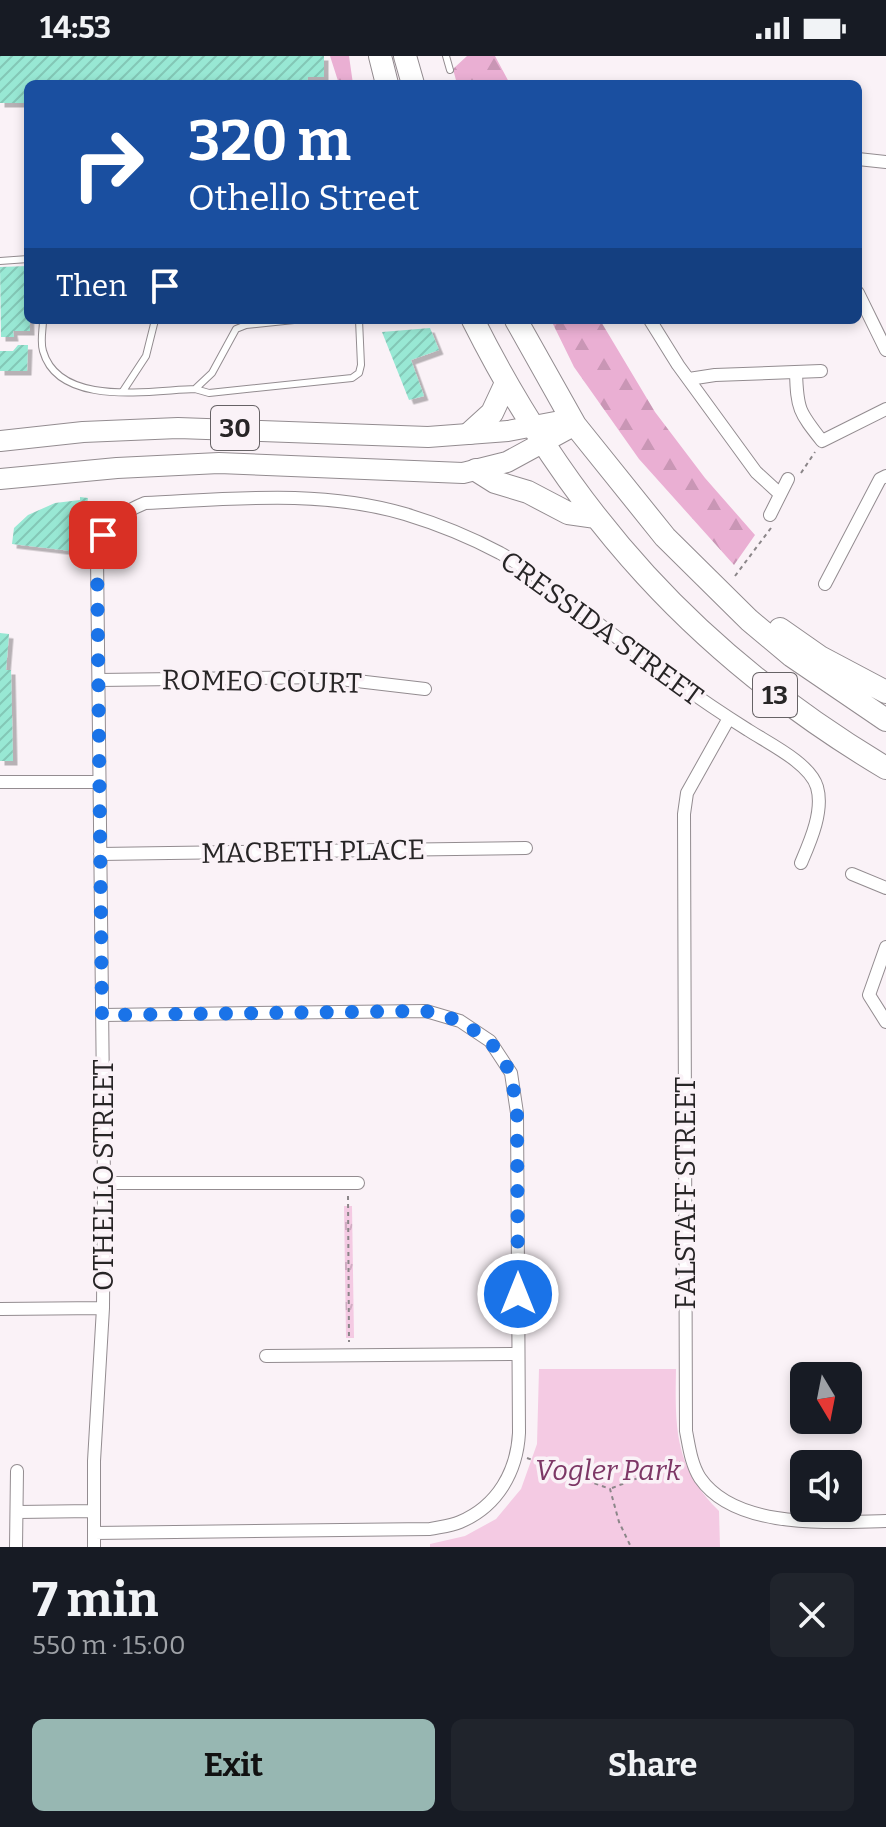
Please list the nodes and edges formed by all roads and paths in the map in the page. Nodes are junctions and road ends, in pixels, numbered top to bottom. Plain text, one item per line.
1 (380, 56) edge
2 (405, 56) edge
3 (446, 56) edge
4 (450, 70) dead end
5 (386, 80) edge
6 (412, 80) edge
7 (862, 159) edge
8 (886, 162) edge
9 (24, 259) edge
10 (0, 261) edge
11 (862, 301) edge
12 (43, 324) edge
13 (154, 324) edge
14 (256, 324) edge
15 (359, 324) edge
16 (475, 324) edge
17 (518, 324) edge
18 (653, 324) edge
19 (886, 350) edge
20 (821, 371) dead end
21 (796, 372) junction
22 (689, 379) junction
23 (506, 383) junction
24 (195, 389) junction
25 (123, 391) junction
26 (886, 409) edge
27 (573, 422) junction
28 (470, 433) junction
29 (538, 435) junction
30 (0, 441) edge
31 (476, 470) junction
32 (886, 476) edge
33 (0, 479) edge
34 (788, 479) dead end
35 (780, 494) junction
36 (770, 515) dead end
37 (596, 517) junction
38 (115, 520) joint
39 (825, 584) dead end
40 (749, 620) junction
41 (99, 680) junction
42 (425, 689) dead end
43 (886, 692) edge
44 (729, 718) junction
45 (886, 720) edge
46 (886, 768) edge
47 (0, 782) edge
48 (98, 782) junction
49 (526, 848) dead end
50 (100, 854) junction
51 (801, 863) dead end
52 (852, 874) dead end
53 (886, 888) edge
54 (886, 947) edge
55 (102, 1015) junction
56 (886, 1022) edge
57 (104, 1183) junction
58 (353, 1183) joint
59 (103, 1308) junction
60 (0, 1309) edge
61 (518, 1354) junction
62 (349, 1355) junction
63 (266, 1356) dead end
64 (518, 1454) junction
65 (691, 1458) junction
66 (17, 1471) dead end
67 (610, 1489) junction
68 (93, 1511) junction
69 (18, 1512) junction
70 (886, 1521) edge
71 (94, 1533) junction
72 (16, 1547) edge
73 (94, 1547) edge
74 (631, 1547) edge

1 - 5 highway
2 - 6 highway
3 - 4 lane
7 - 8 street
9 - 10 lane
11 - 19 street
12 - 25 lane
13 - 25 lane
14 - 24 lane
15 - 24 lane
16 - 23 highway, 13
17 - 27 highway, 13
18 - 22 street
20 - 21 street
21 - 22 street
21 - 26 street
22 - 35 street
23 - 28 highway
23 - 29 highway, 13
24 - 25 lane
27 - 29 main road, 30
27 - 40 highway, 13
28 - 29 main road, 30
28 - 30 main road, 30
29 - 31 main road
29 - 37 highway, 13
31 - 33 main road, 30
31 - 37 highway
32 - 39 street
34 - 35 street
35 - 36 street
37 - 46 highway, 13
38 - 41 street, OTHELLO STREET
38 - 44 street, CRESSIDA STREET
40 - 43 highway
40 - 45 highway, 13
41 - 42 street, ROMEO COURT
41 - 48 street, OTHELLO STREET
44 - 51 street, CRESSIDA STREET
44 - 65 street, FALSTAFF STREET
47 - 48 street
48 - 50 street, OTHELLO STREET
49 - 50 street, MACBETH PLACE
50 - 55 street, OTHELLO STREET
52 - 53 street
54 - 56 street
55 - 57 street, OTHELLO STREET
55 - 61 street
57 - 58 street
57 - 59 street, OTHELLO STREET
58 - 62 path
59 - 60 street
59 - 68 street, OTHELLO STREET
61 - 62 street
61 - 64 street
62 - 63 street
64 - 67 path
64 - 71 street
65 - 67 path
65 - 70 street, FALSTAFF STREET
66 - 69 street
67 - 74 path
68 - 69 street
68 - 71 street, OTHELLO STREET
69 - 72 street
71 - 73 street, OTHELLO STREET

